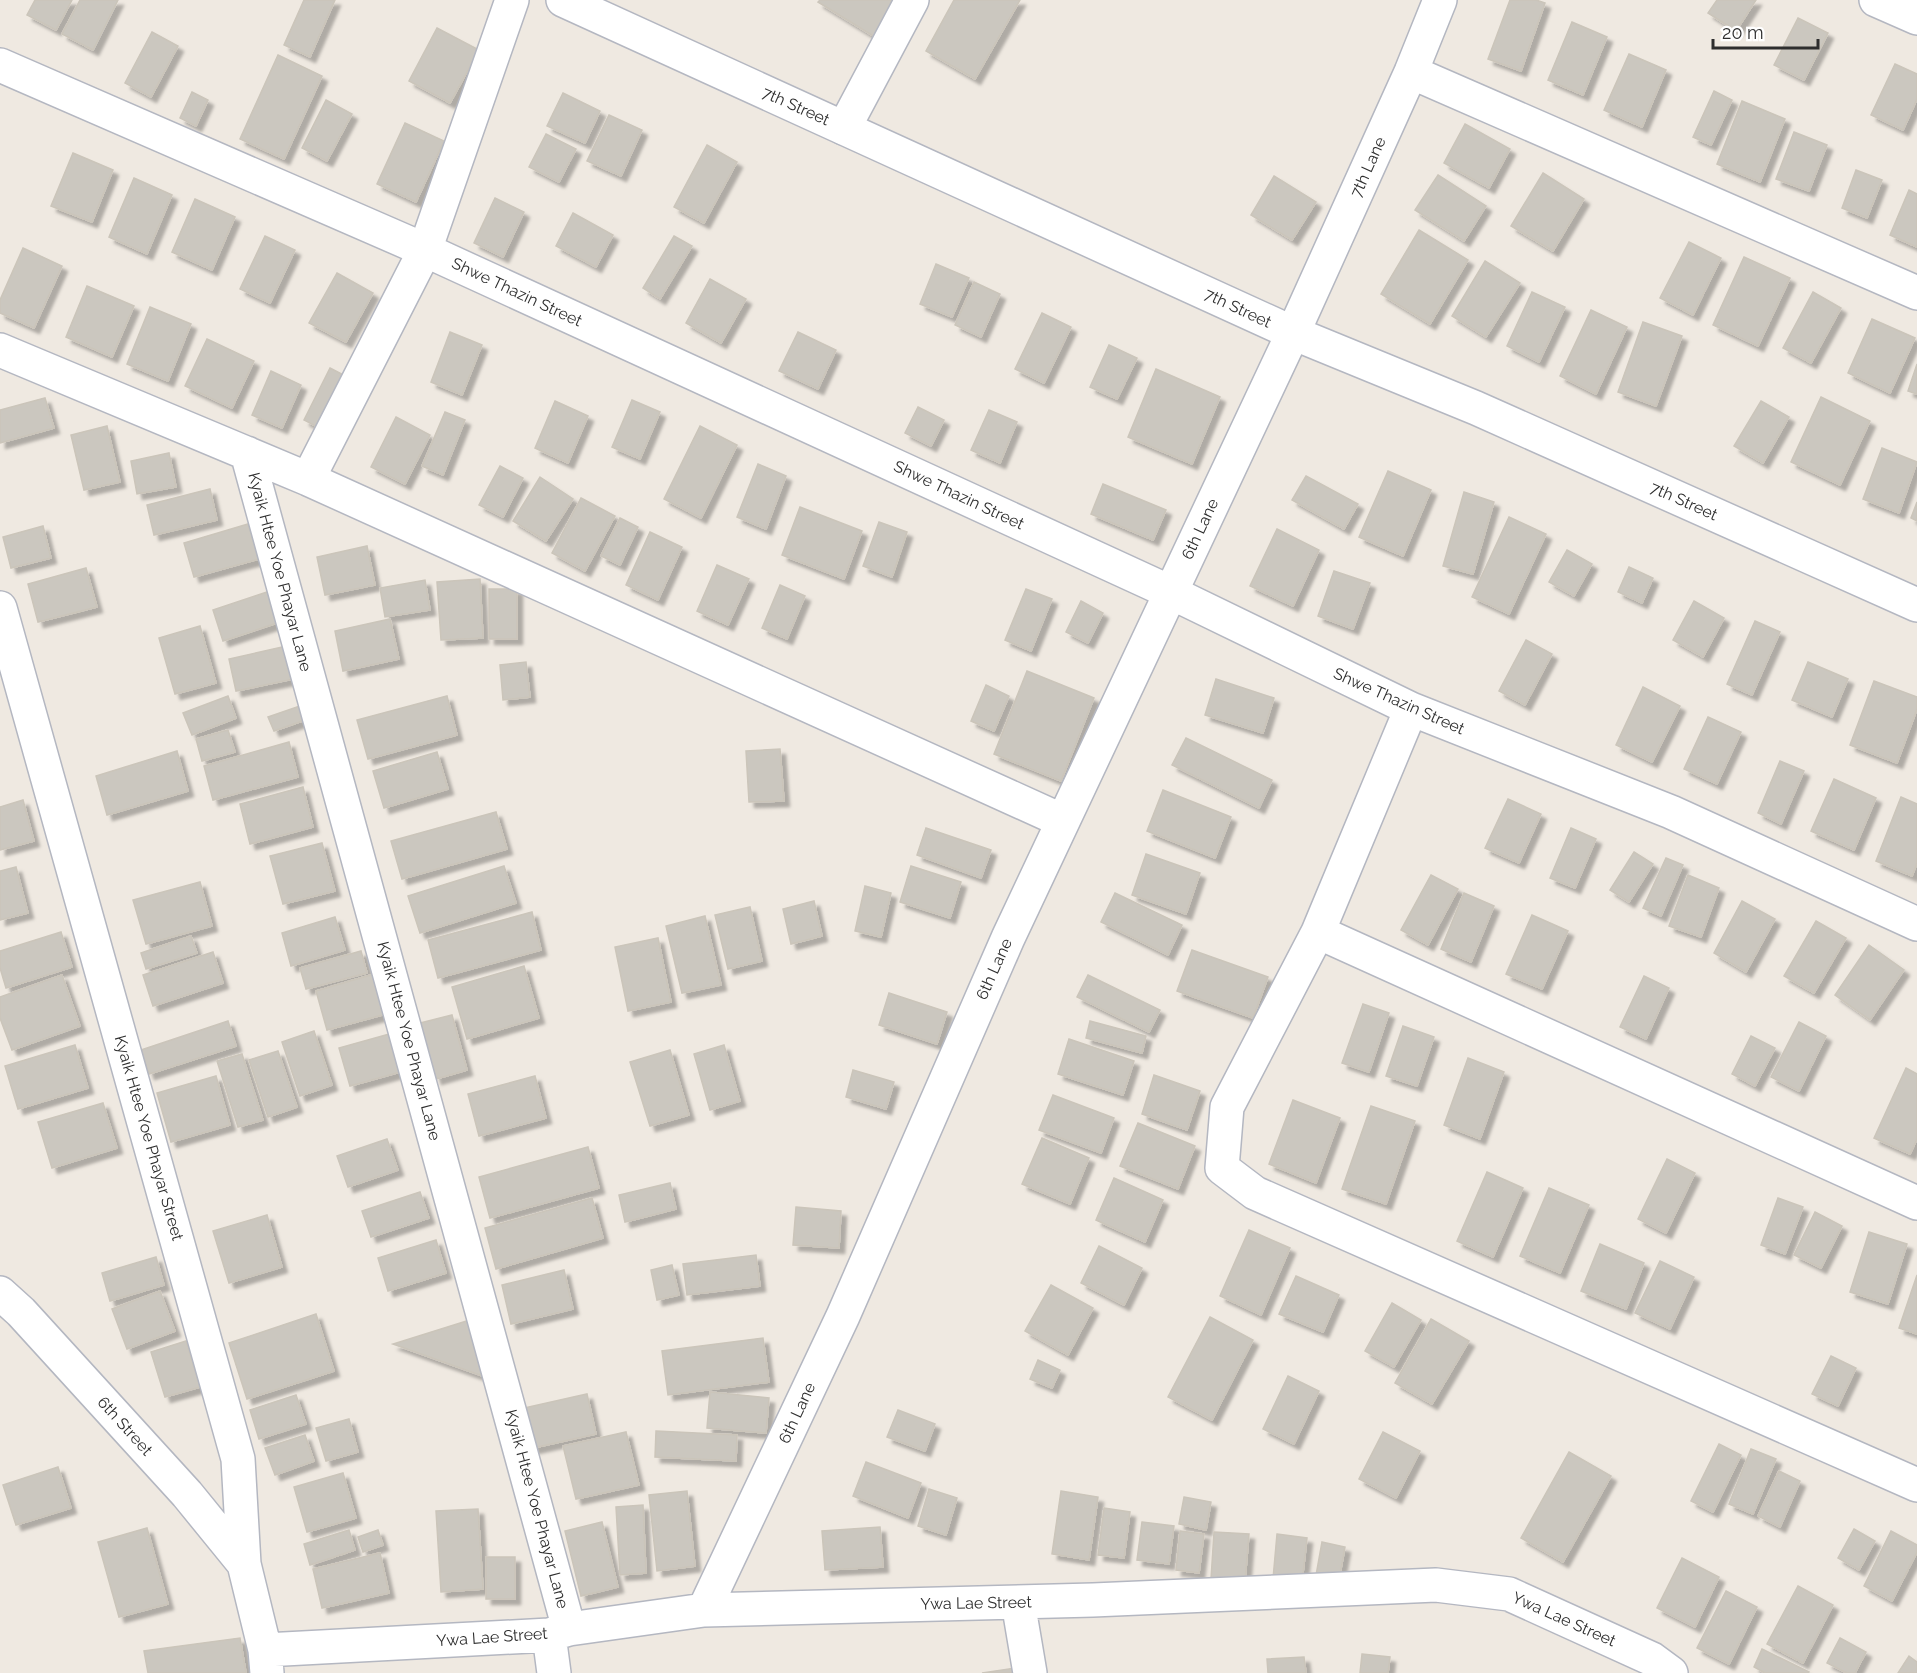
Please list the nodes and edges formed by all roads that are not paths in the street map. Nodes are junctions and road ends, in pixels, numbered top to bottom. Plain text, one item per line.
1 (512, 0) edge
2 (912, 0) edge
3 (1440, 0) edge
4 (1876, 0) edge
5 (571, 2) edge
6 (1917, 18) edge
7 (0, 65) edge
8 (1411, 72) junction
9 (844, 128) junction
10 (425, 250) junction
11 (1917, 293) edge
12 (1293, 333) junction
13 (0, 350) edge
14 (247, 453) junction
15 (308, 479) junction
16 (1170, 592) junction
17 (1917, 605) edge
18 (0, 608) edge
19 (1410, 709) junction
20 (1063, 821) junction
21 (1917, 924) edge
22 (1318, 932) junction
23 (1917, 1203) edge
24 (0, 1293) edge
25 (1917, 1485) edge
26 (244, 1564) junction
27 (1018, 1602) junction
28 (704, 1610) junction
29 (559, 1632) junction
30 (266, 1661) edge
31 (554, 1673) edge
32 (1030, 1673) edge
33 (1671, 1673) edge

1 - 10 street
2 - 9 street
3 - 8 street, 7th Lane
4 - 6 street
5 - 9 street, 7th Street
7 - 10 street, Shwe Thazin Street
8 - 11 street
8 - 12 street, 7th Lane
9 - 12 street, 7th Street
10 - 15 street
10 - 16 street, Shwe Thazin Street
12 - 16 street, 6th Lane
12 - 17 street, 7th Street
13 - 14 street
14 - 15 street
14 - 29 street, Kyaik Htee Yoe Phayar Lane
15 - 20 street
16 - 19 street, Shwe Thazin Street
16 - 20 street, 6th Lane
18 - 26 street, Kyaik Htee Yoe Phayar Street
19 - 21 street, Shwe Thazin Street
19 - 22 street
20 - 28 street, 6th Lane
22 - 23 street
22 - 25 street
24 - 26 street, 6th Street
26 - 30 street, Kyaik Htee Yoe Phayar Street
27 - 28 street, Ywa Lae Street
27 - 32 street
27 - 33 street, Ywa Lae Street
28 - 29 street, Ywa Lae Street
29 - 30 street, Ywa Lae Street
29 - 31 street, Kyaik Htee Yoe Phayar Lane

